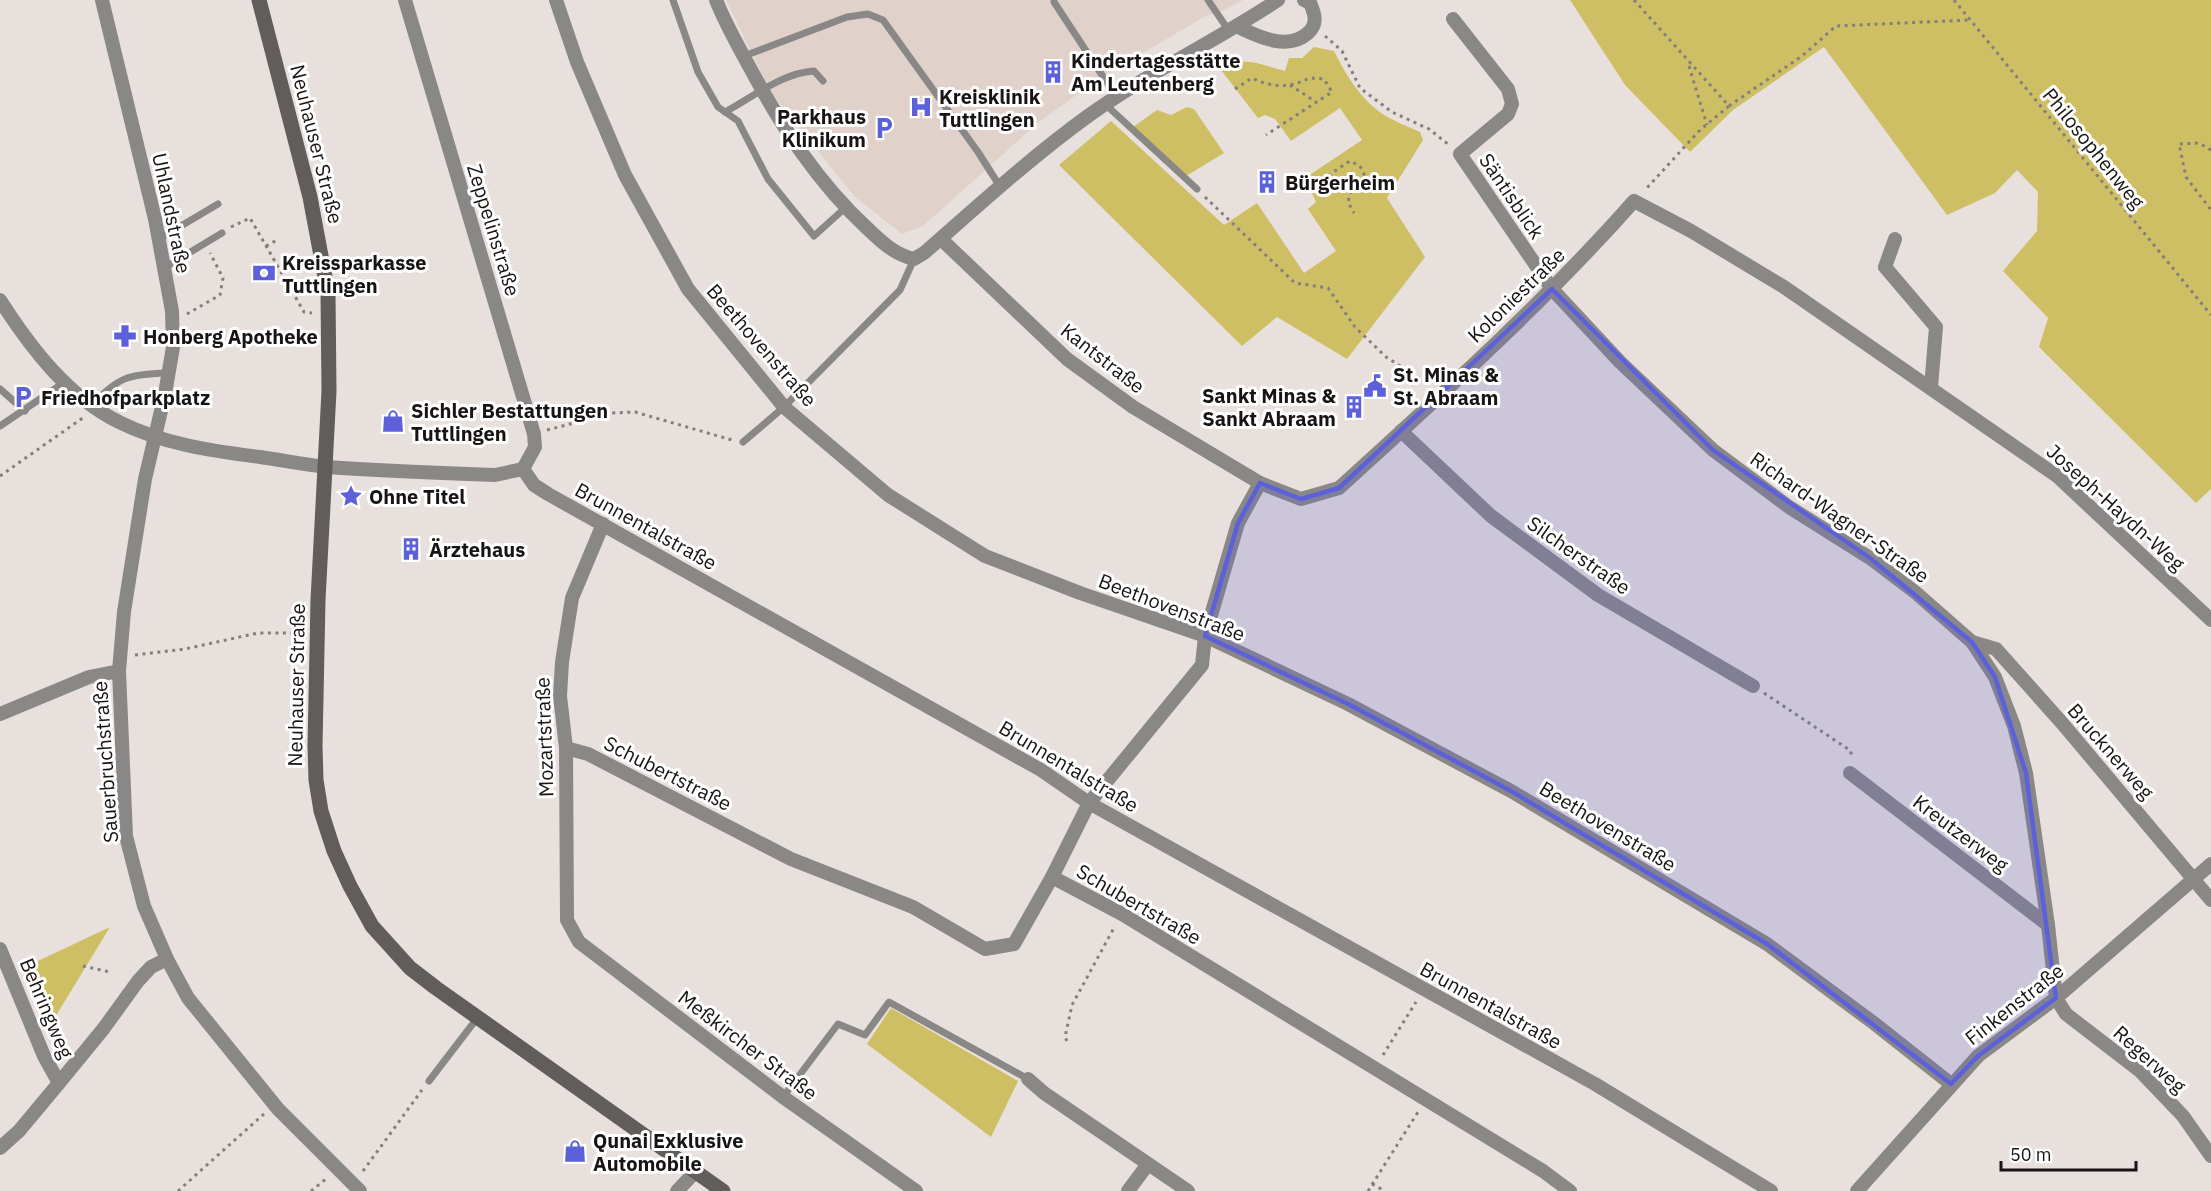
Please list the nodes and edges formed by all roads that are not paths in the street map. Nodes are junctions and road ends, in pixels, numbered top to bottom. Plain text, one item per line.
1 (103, 0) edge
2 (259, 0) edge
3 (405, 0) edge
4 (556, 0) edge
5 (673, 0) edge
6 (716, 0) edge
7 (1208, 0) edge
8 (1278, 0) edge
9 (1304, 0) edge
10 (1054, 2) dead end
11 (1453, 19) dead end
12 (1233, 29) junction
13 (744, 56) junction
14 (823, 81) dead end
15 (762, 90) junction
16 (1111, 101) junction
17 (725, 112) junction
18 (999, 185) junction
19 (1197, 189) road end
20 (1634, 201) joint
21 (218, 204) dead end
22 (845, 208) junction
23 (222, 232) road end
24 (159, 239) junction
25 (941, 239) junction
26 (1895, 239) dead end
27 (914, 259) junction
28 (164, 268) junction
29 (1552, 289) junction
30 (0, 300) edge
31 (167, 373) junction
32 (65, 382) junction
33 (1931, 387) junction
34 (0, 389) edge
35 (92, 405) junction
36 (784, 407) junction
37 (25, 411) junction
38 (0, 426) edge
39 (1401, 431) junction
40 (155, 437) junction
41 (743, 442) road end
42 (326, 467) junction
43 (523, 470) junction
44 (1260, 483) junction
45 (603, 524) junction
46 (2211, 620) edge
47 (1204, 636) junction
48 (1972, 642) junction
49 (119, 671) junction
50 (1753, 686) road end
51 (0, 714) edge
52 (566, 748) junction
53 (1850, 773) dead end
54 (1089, 802) junction
55 (2211, 864) edge
56 (1052, 877) junction
57 (2194, 878) junction
58 (2211, 900) edge
59 (567, 920) joint
60 (2048, 924) junction
61 (0, 949) edge
62 (167, 959) junction
63 (2056, 998) junction
64 (478, 1017) junction
65 (1028, 1079) joint
66 (429, 1081) road end
67 (59, 1083) junction
68 (1951, 1084) junction
69 (783, 1097) junction
70 (0, 1148) edge
71 (2211, 1155) edge
72 (1148, 1164) junction
73 (696, 1171) junction
74 (356, 1188) edge
75 (677, 1191) edge
76 (723, 1191) edge
77 (915, 1191) edge
78 (1128, 1191) edge
79 (1188, 1191) edge
80 (1570, 1191) edge
81 (1771, 1191) edge
82 (1857, 1191) edge

1 - 24 street, Uhlandstraße
2 - 42 street, Neuhauser Straße
3 - 43 street, Zeppelinstraße
4 - 36 street, Beethovenstraße
5 - 17 lane
6 - 13 street
7 - 12 lane
8 - 12 street
9 - 12 street
10 - 16 lane
11 - 29 street, Säntisblick
12 - 16 street
13 - 15 street
13 - 18 lane
14 - 15 lane
15 - 17 lane
15 - 22 street
16 - 18 street
16 - 19 lane
17 - 22 lane
18 - 25 street
20 - 29 street, Koloniestraße
20 - 33 street, Joseph-Haydn-Weg
21 - 24 lane
22 - 27 street
23 - 28 lane
24 - 28 street, Uhlandstraße
25 - 27 street
25 - 44 street, Kantstraße
26 - 33 street
27 - 36 lane
28 - 31 street, Uhlandstraße
29 - 39 street, Koloniestraße
29 - 48 street, Richard-Wagner-Straße
30 - 32 street
31 - 35 lane
31 - 40 street, Uhlandstraße
32 - 35 street
32 - 37 lane
33 - 46 street, Joseph-Haydn-Weg
34 - 37 lane
35 - 40 street
36 - 41 lane
36 - 47 street, Beethovenstraße
37 - 38 lane
39 - 44 street, Koloniestraße
39 - 50 street, Silcherstraße
40 - 42 street
40 - 49 street, Sauerbruchstraße
42 - 43 street
42 - 64 street, Neuhauser Straße
43 - 45 street, Brunnentalstraße
44 - 47 street
45 - 52 street, Mozartstraße
45 - 54 street, Brunnentalstraße
47 - 54 street
47 - 68 street, Beethovenstraße
48 - 57 street, Brucknerweg
48 - 60 street, Richard-Wagner-Straße
49 - 51 street
49 - 62 street, Sauerbruchstraße
52 - 56 street, Schubertstraße
52 - 59 street, Mozartstraße
53 - 60 street, Kreutzerweg
54 - 56 street
54 - 81 street, Brunnentalstraße
55 - 57 street, Finkenstraße
56 - 80 street, Schubertstraße
57 - 58 street, Brucknerweg
57 - 63 street, Finkenstraße
59 - 69 street, Meßkircher Straße
60 - 63 street, Richard-Wagner-Straße
61 - 67 street, Behringweg
62 - 67 street
62 - 74 street, Sauerbruchstraße
63 - 68 street, Finkenstraße
63 - 71 street, Regerweg
64 - 66 lane
64 - 73 street, Neuhauser Straße
65 - 69 lane
65 - 72 street
67 - 70 street
68 - 82 street, Finkenstraße
69 - 77 street, Meßkircher Straße
72 - 78 street
72 - 79 street
73 - 75 street
73 - 76 street, Neuhauser Straße

